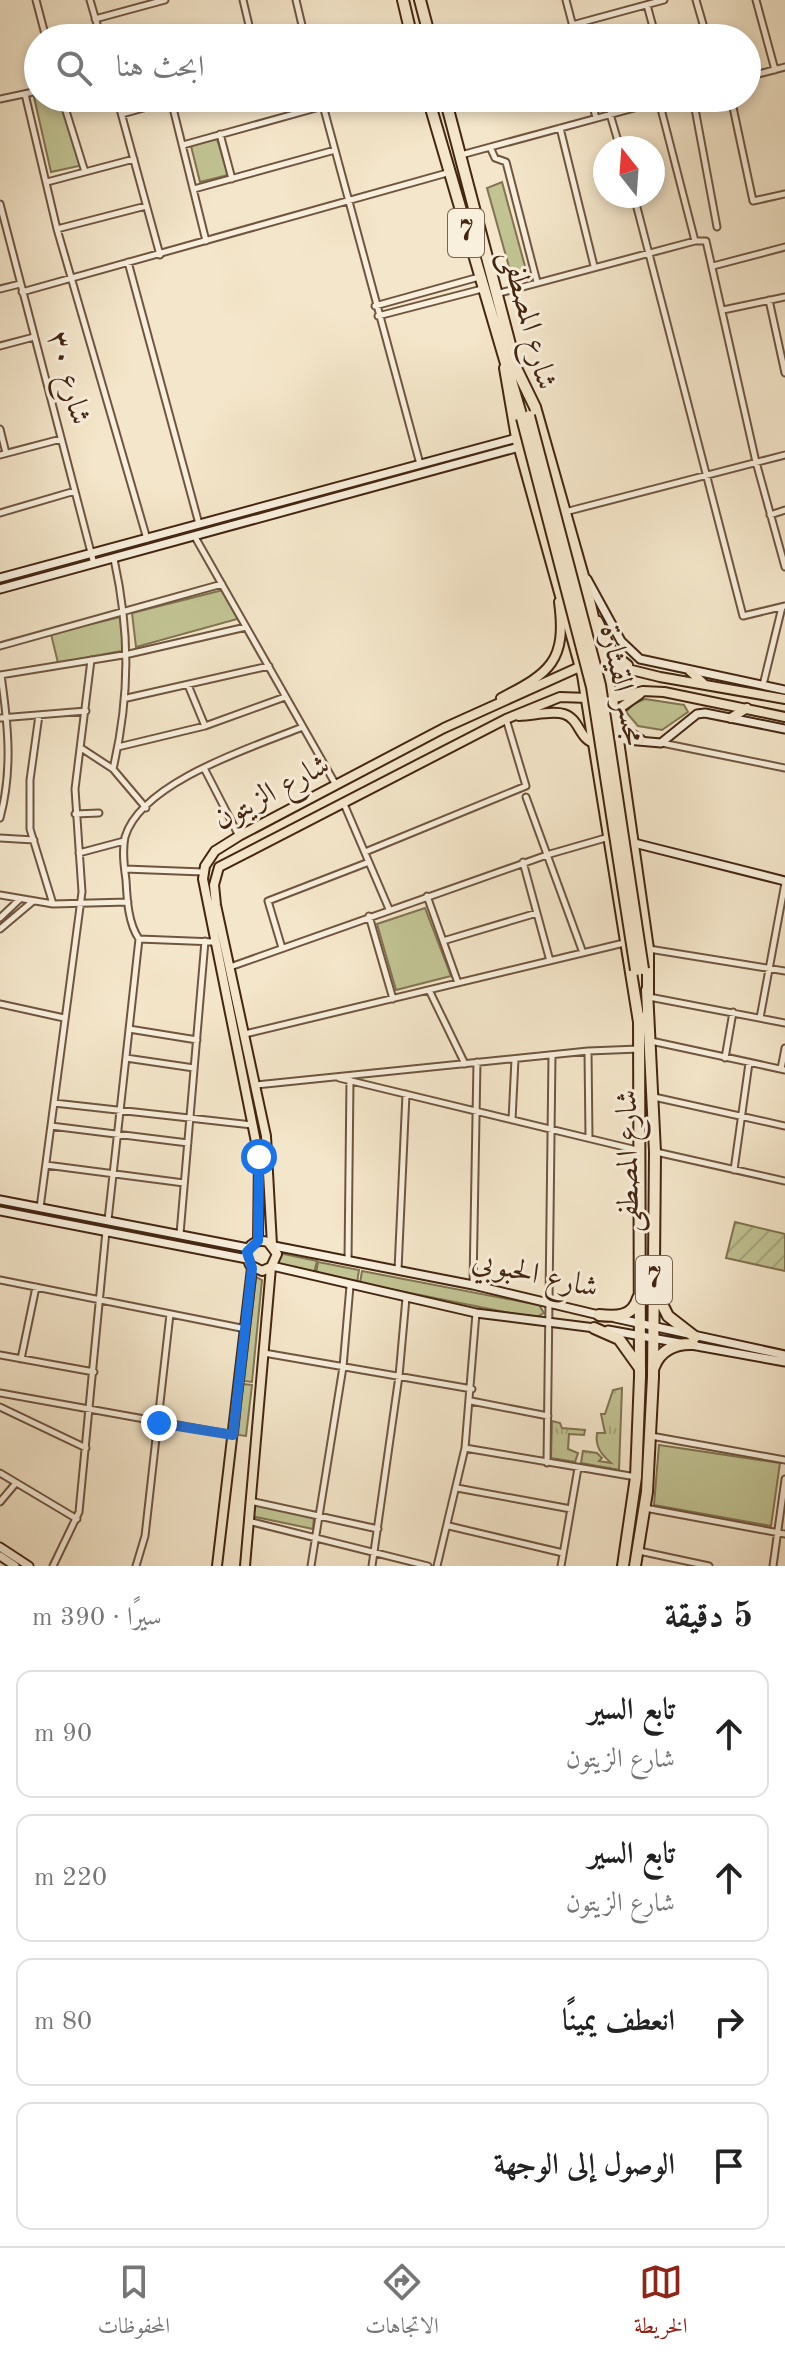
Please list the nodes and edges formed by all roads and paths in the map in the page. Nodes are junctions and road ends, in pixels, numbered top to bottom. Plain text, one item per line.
1 (36, 0) edge
2 (90, 0) edge
3 (165, 0) edge
4 (243, 0) edge
5 (296, 0) edge
6 (403, 0) edge
7 (420, 0) edge
8 (566, 0) edge
9 (664, 0) edge
10 (696, 0) edge
11 (756, 0) edge
12 (647, 5) junction
13 (95, 19) junction
14 (42, 24) edge
15 (97, 24) edge
16 (249, 24) edge
17 (302, 24) edge
18 (409, 24) edge
19 (426, 24) edge
20 (572, 24) edge
21 (576, 24) edge
22 (652, 24) edge
23 (703, 24) edge
24 (785, 67) edge
25 (775, 70) junction
26 (761, 74) edge
27 (24, 94) edge
28 (0, 99) edge
29 (30, 112) edge
30 (66, 112) edge
31 (128, 112) edge
32 (174, 112) edge
33 (301, 112) edge
34 (325, 112) edge
35 (432, 112) edge
36 (449, 112) edge
37 (594, 112) edge
38 (618, 112) edge
39 (662, 112) edge
40 (696, 112) edge
41 (734, 112) edge
42 (121, 114) joint
43 (610, 114) junction
44 (596, 118) junction
45 (560, 128) junction
46 (220, 134) junction
47 (616, 136) edge
48 (183, 145) junction
49 (490, 147) junction
50 (335, 150) junction
51 (460, 155) junction
52 (134, 159) junction
53 (85, 172) junction
54 (447, 173) junction
55 (232, 179) junction
56 (47, 182) junction
57 (194, 189) junction
58 (785, 194) edge
59 (348, 200) junction
60 (0, 204) edge
61 (146, 206) junction
62 (637, 208) edge
63 (717, 227) dead end
64 (57, 229) junction
65 (3, 231) edge
66 (206, 241) junction
67 (695, 241) junction
68 (785, 247) edge
69 (650, 252) junction
70 (160, 255) junction
71 (128, 262) junction
72 (594, 266) junction
73 (713, 266) junction
74 (479, 277) junction
75 (72, 278) junction
76 (537, 282) junction
77 (20, 284) junction
78 (0, 289) edge
79 (482, 289) junction
80 (22, 292) junction
81 (495, 294) junction
82 (785, 297) edge
83 (769, 300) junction
84 (375, 306) junction
85 (723, 310) junction
86 (378, 316) junction
87 (34, 337) junction
88 (0, 346) edge
89 (510, 367) junction
90 (785, 373) edge
91 (526, 417) joint
92 (0, 429) edge
93 (61, 439) junction
94 (518, 443) junction
95 (3, 454) edge
96 (785, 455) edge
97 (756, 462) junction
98 (420, 465) junction
99 (705, 476) junction
100 (75, 491) junction
101 (785, 510) edge
102 (565, 512) junction
103 (0, 513) edge
104 (770, 515) junction
105 (200, 525) junction
106 (195, 537) junction
107 (147, 539) junction
108 (551, 554) junction
109 (92, 555) junction
110 (577, 556) junction
111 (114, 559) junction
112 (784, 560) edge
113 (94, 564) junction
114 (785, 567) edge
115 (0, 578) edge
116 (222, 584) junction
117 (0, 589) edge
118 (588, 597) junction
119 (784, 607) edge
120 (125, 610) junction
121 (592, 619) junction
122 (570, 625) junction
123 (246, 627) junction
124 (0, 646) edge
125 (129, 654) junction
126 (91, 660) junction
127 (604, 662) junction
128 (269, 666) junction
129 (581, 666) junction
130 (632, 668) junction
131 (690, 671) junction
132 (1, 675) edge
133 (188, 685) junction
134 (704, 685) junction
135 (763, 685) junction
136 (785, 690) edge
137 (647, 691) junction
138 (286, 697) junction
139 (127, 698) junction
140 (587, 698) junction
141 (612, 699) junction
142 (785, 699) edge
143 (620, 708) junction
144 (747, 708) junction
145 (86, 711) junction
146 (39, 715) junction
147 (510, 717) junction
148 (785, 717) edge
149 (4, 718) edge
150 (731, 718) junction
151 (615, 722) junction
152 (205, 726) junction
153 (303, 727) junction
154 (444, 728) junction
155 (785, 729) edge
156 (618, 739) junction
157 (641, 740) junction
158 (595, 743) junction
159 (661, 743) junction
160 (118, 747) junction
161 (81, 748) junction
162 (0, 750) edge
163 (9, 751) junction
164 (204, 768) junction
165 (785, 768) edge
166 (113, 769) junction
167 (336, 785) junction
168 (4, 791) edge
169 (526, 797) dead end
170 (311, 798) junction
171 (343, 802) junction
172 (146, 808) junction
173 (99, 813) dead end
174 (75, 814) junction
175 (280, 814) junction
176 (319, 814) junction
177 (0, 818) edge
178 (287, 829) junction
179 (239, 836) junction
180 (609, 837) junction
181 (0, 838) edge
182 (34, 840) junction
183 (125, 841) junction
184 (634, 843) junction
185 (365, 852) junction
186 (79, 853) junction
187 (548, 854) junction
188 (369, 862) junction
189 (523, 862) junction
190 (125, 869) junction
191 (203, 872) junction
192 (785, 882) edge
193 (0, 895) edge
194 (427, 896) junction
195 (20, 899) junction
196 (32, 902) junction
197 (128, 902) junction
198 (53, 904) junction
199 (81, 905) junction
200 (389, 909) junction
201 (537, 913) junction
202 (369, 916) junction
203 (0, 918) edge
204 (0, 929) edge
205 (139, 939) junction
206 (205, 941) junction
207 (443, 941) junction
208 (215, 942) junction
209 (625, 943) junction
210 (282, 948) junction
211 (648, 949) junction
212 (583, 953) junction
213 (550, 961) junction
214 (230, 967) junction
215 (770, 968) junction
216 (640, 969) junction
217 (785, 971) edge
218 (458, 983) junction
219 (429, 990) junction
220 (648, 995) junction
221 (393, 999) junction
222 (0, 1004) edge
223 (733, 1012) junction
224 (64, 1018) junction
225 (760, 1018) junction
226 (639, 1022) junction
227 (785, 1023) edge
228 (129, 1029) junction
229 (245, 1034) junction
230 (197, 1040) junction
231 (651, 1041) junction
232 (785, 1048) edge
233 (640, 1049) junction
234 (588, 1051) junction
235 (552, 1055) junction
236 (126, 1058) junction
237 (725, 1058) junction
238 (515, 1059) junction
239 (477, 1062) junction
240 (749, 1063) junction
241 (465, 1064) junction
242 (194, 1068) junction
243 (783, 1070) edge
244 (334, 1077) junction
245 (350, 1080) junction
246 (256, 1085) junction
247 (406, 1094) junction
248 (653, 1097) junction
249 (54, 1103) junction
250 (120, 1110) junction
251 (477, 1111) junction
252 (742, 1117) junction
253 (190, 1118) junction
254 (512, 1120) junction
255 (254, 1125) junction
256 (51, 1126) junction
257 (785, 1126) edge
258 (551, 1129) junction
259 (118, 1134) junction
260 (589, 1138) junction
261 (188, 1143) junction
262 (641, 1151) junction
263 (655, 1152) junction
264 (46, 1165) junction
265 (734, 1170) junction
266 (113, 1174) junction
267 (785, 1181) edge
268 (184, 1183) junction
269 (0, 1200) edge
270 (40, 1208) junction
271 (0, 1211) edge
272 (65, 1212) junction
273 (108, 1220) junction
274 (62, 1223) junction
275 (106, 1231) junction
276 (180, 1234) junction
277 (258, 1241) junction
278 (273, 1246) junction
279 (248, 1248) junction
280 (348, 1261) junction
281 (250, 1263) junction
282 (272, 1267) junction
283 (398, 1270) junction
284 (0, 1280) edge
285 (639, 1280) junction
286 (654, 1281) junction
287 (473, 1285) junction
288 (350, 1286) junction
289 (36, 1287) junction
290 (406, 1298) junction
291 (102, 1300) junction
292 (548, 1302) junction
293 (476, 1313) junction
294 (170, 1314) junction
295 (599, 1315) junction
296 (547, 1323) junction
297 (594, 1328) junction
298 (246, 1329) junction
299 (646, 1331) junction
300 (694, 1340) junction
301 (264, 1353) junction
302 (0, 1355) edge
303 (785, 1355) edge
304 (21, 1359) junction
305 (785, 1362) edge
306 (343, 1367) junction
307 (94, 1372) junction
308 (399, 1376) junction
309 (640, 1377) junction
310 (653, 1377) junction
311 (472, 1389) junction
312 (0, 1393) edge
313 (471, 1401) junction
314 (0, 1407) edge
315 (90, 1412) junction
316 (548, 1416) junction
317 (159, 1423) junction
318 (233, 1435) junction
319 (651, 1436) junction
320 (86, 1448) junction
321 (465, 1448) junction
322 (785, 1460) edge
323 (547, 1463) junction
324 (578, 1468) junction
325 (0, 1473) edge
326 (636, 1477) junction
327 (785, 1479) edge
328 (16, 1483) junction
329 (457, 1488) junction
330 (250, 1501) junction
331 (0, 1502) edge
332 (645, 1508) junction
333 (571, 1509) junction
334 (318, 1516) junction
335 (77, 1519) junction
336 (248, 1521) junction
337 (449, 1526) junction
338 (378, 1529) junction
339 (781, 1534) edge
340 (315, 1538) junction
341 (0, 1547) edge
342 (638, 1551) junction
343 (375, 1553) junction
344 (563, 1553) junction
345 (0, 1556) edge
346 (15, 1566) edge
347 (29, 1566) edge
348 (53, 1566) edge
349 (136, 1566) edge
350 (217, 1566) edge
351 (245, 1566) edge
352 (311, 1566) edge
353 (372, 1566) edge
354 (428, 1566) edge
355 (437, 1566) edge
356 (561, 1566) edge
357 (623, 1566) edge
358 (635, 1566) edge
359 (709, 1566) edge
360 (773, 1566) edge

1 - 14 street
2 - 13 street
3 - 13 street
4 - 16 street
5 - 17 street
6 - 18 highway
7 - 19 highway
8 - 20 street
9 - 12 street
10 - 23 street
11 - 25 street
12 - 21 street
12 - 22 street
13 - 15 street
24 - 25 street
25 - 26 street
27 - 28 street
29 - 56 street
30 - 53 street
31 - 42 street
32 - 48 street
33 - 46 street
34 - 50 street
35 - 54 highway, شارع المصطفى / 7
36 - 51 highway, شارع المصطفى / 7
37 - 44 street
38 - 43 street
39 - 67 street
40 - 63 street
41 - 58 street
42 - 52 street
43 - 44 street
43 - 47 street
44 - 45 street
45 - 49 street
45 - 72 street
46 - 48 street
46 - 55 street
48 - 57 street
49 - 51 street
49 - 76 street
50 - 55 street
50 - 59 street
51 - 81 highway, شارع المصطفى / 7
52 - 53 street
52 - 61 street
53 - 56 street
54 - 59 street
54 - 74 highway, شارع المصطفى / 7
55 - 57 street
56 - 64 street
57 - 66 street
59 - 66 street
59 - 84 street
60 - 65 street, شارع ٣٠
61 - 64 street
61 - 70 street
62 - 69 street
64 - 75 street
65 - 77 street, شارع ٣٠
66 - 70 street
67 - 69 street
67 - 73 street
68 - 73 street
69 - 72 street
69 - 99 street
70 - 71 street
71 - 75 street
71 - 105 street
72 - 76 street
73 - 85 street
74 - 79 highway, شارع المصطفى / 7
74 - 84 street
75 - 80 street
75 - 107 street
76 - 81 street
77 - 78 street
77 - 80 street, شارع ٣٠
79 - 86 street
79 - 89 highway, شارع المصطفى / 7
80 - 87 street, شارع ٣٠
81 - 89 highway, شارع المصطفى / 7
82 - 83 street
83 - 85 street
83 - 90 street
84 - 86 street
85 - 97 street
86 - 98 street
87 - 88 street
87 - 93 street, شارع ٣٠
89 - 91 highway, شارع المصطفى / 7
89 - 94 highway
89 - 102 highway
91 - 216 highway, مجسر القيثارة / 7, bridge
92 - 95 street
93 - 95 street
93 - 100 street, شارع ٣٠
94 - 98 street
94 - 106 street
94 - 108 highway
96 - 97 street
97 - 99 street
97 - 104 street
98 - 105 street
99 - 102 street
99 - 119 street
100 - 103 street
100 - 109 street, شارع ٣٠
101 - 104 street
102 - 110 highway
104 - 112 street
105 - 107 street
106 - 111 street
106 - 116 street
107 - 109 street
108 - 122 highway
108 - 154 main road
109 - 113 street, شارع ٣٠
109 - 115 street
110 - 118 highway
110 - 131 street
111 - 113 street
111 - 120 street
112 - 114 street
113 - 117 street
116 - 120 street
116 - 123 street
118 - 121 highway
118 - 130 main road
119 - 135 street
120 - 124 street
120 - 125 street
121 - 122 highway
121 - 127 highway
122 - 129 highway
123 - 125 street
123 - 128 street
125 - 126 street
125 - 139 street
126 - 132 street
126 - 145 street
127 - 129 main road, شارع الزيتون
127 - 130 main road
127 - 141 highway
128 - 133 street
128 - 138 street
129 - 140 highway
129 - 154 main road, شارع الزيتون
130 - 134 main road
131 - 134 main road
131 - 135 street
132 - 149 street
133 - 139 street
133 - 152 street
134 - 142 main road
135 - 136 street
137 - 141 main road, شارع الزيتون
137 - 143 main road
137 - 144 main road
138 - 152 street
138 - 153 street
139 - 160 street
140 - 141 main road, شارع الزيتون
140 - 147 main road, شارع الزيتون
140 - 158 highway
141 - 151 highway
143 - 151 main road
143 - 157 main road
144 - 148 main road
144 - 150 main road
145 - 146 street
145 - 161 street
146 - 149 street
146 - 182 street
147 - 158 main road
147 - 171 main road, شارع الزيتون
147 - 185 street
149 - 163 street
150 - 155 street
150 - 159 street
151 - 156 highway
152 - 160 street
153 - 164 street
153 - 167 street
154 - 167 main road, شارع الزيتون
156 - 157 street
156 - 158 street
156 - 184 highway
157 - 159 street
158 - 180 highway
159 - 165 street
160 - 166 street
161 - 166 street
161 - 174 street
162 - 163 street
163 - 168 street
164 - 172 street
164 - 179 street
166 - 172 street
167 - 170 main road, شارع الزيتون
168 - 177 street
169 - 187 street
170 - 175 main road, شارع الزيتون
170 - 176 main road
171 - 176 main road, شارع الزيتون
171 - 185 street
172 - 183 street
173 - 174 street
174 - 186 street
175 - 178 main road
175 - 179 main road, شارع الزيتون
176 - 178 main road, شارع الزيتون
178 - 214 main road, شارع الزيتون
179 - 191 main road, شارع الزيتون
180 - 187 street
180 - 209 highway
181 - 182 street
182 - 198 street
183 - 186 street
183 - 190 street
184 - 192 street
184 - 211 highway
185 - 188 street
186 - 199 street
187 - 189 street
187 - 212 street
188 - 200 street
188 - 210 street
189 - 194 street
189 - 201 street
190 - 191 street
190 - 197 street
191 - 208 main road, شارع الزيتون
192 - 215 street
193 - 195 street
194 - 200 street
194 - 207 street
195 - 196 street
195 - 203 street
196 - 198 street
196 - 204 street
197 - 199 street
197 - 205 street
198 - 199 street
199 - 224 street
200 - 202 street
201 - 207 street
201 - 213 street
202 - 210 street
202 - 221 street
205 - 206 street
205 - 228 street
206 - 208 street
206 - 230 street
207 - 218 street
208 - 255 main road, شارع الزيتون
209 - 212 street
209 - 226 highway
210 - 214 street
211 - 215 street
211 - 220 highway
212 - 213 street
213 - 218 street
214 - 229 main road, شارع الزيتون
215 - 217 street
215 - 225 street
216 - 220 highway, 7
216 - 226 highway, 7
218 - 219 street
219 - 221 street
219 - 241 street
220 - 223 street
220 - 231 highway, شارع المصطفى / 7
221 - 229 street
222 - 224 street
223 - 225 street
223 - 237 street
224 - 249 street
225 - 227 street
226 - 233 highway, شارع المصطفى / 7
228 - 230 street
228 - 236 street
229 - 246 main road, شارع الزيتون
230 - 242 street
231 - 237 street
231 - 248 highway, شارع المصطفى / 7
232 - 243 street
233 - 234 street
233 - 262 highway, شارع المصطفى / 7
234 - 235 street
234 - 260 street
235 - 238 street
235 - 258 street
236 - 242 street
236 - 250 street
237 - 240 street
238 - 239 street
238 - 254 street
239 - 241 street
239 - 251 street
240 - 243 street
240 - 252 street
241 - 244 street
242 - 253 street
244 - 245 street
244 - 246 street
245 - 247 street
245 - 280 street
246 - 278 main road, شارع الزيتون
247 - 251 street
247 - 283 street
248 - 252 street
248 - 263 highway, شارع المصطفى / 7
249 - 250 street
249 - 256 street
250 - 253 street
250 - 259 street
251 - 254 street
251 - 287 street
252 - 257 street
252 - 265 street
253 - 255 street
253 - 261 street
254 - 258 street
255 - 277 main road, شارع الزيتون
256 - 259 street
256 - 264 street
258 - 260 street
258 - 292 street
259 - 261 street
259 - 266 street
260 - 262 street
261 - 268 street
262 - 285 highway, شارع المصطفى / 7
263 - 265 street
263 - 286 highway, شارع المصطفى / 7
264 - 266 street
264 - 270 street
265 - 267 street
266 - 268 street
266 - 273 street
268 - 276 street
269 - 270 street
270 - 272 street
271 - 274 street
272 - 273 street
272 - 274 street
273 - 276 street
274 - 275 street
275 - 281 street
275 - 291 street
276 - 279 street
277 - 278 main road
277 - 279 main road
278 - 280 street, شارع الحبوبي
278 - 282 main road
279 - 281 main road
280 - 283 street, شارع الحبوبي
281 - 282 main road
281 - 298 main road
282 - 288 street
282 - 301 main road
283 - 287 street, شارع الحبوبي
284 - 289 street
285 - 295 highway
285 - 299 highway, شارع المصطفى / 7
286 - 299 highway, شارع المصطفى / 7
286 - 300 highway
287 - 292 street, شارع الحبوبي
288 - 290 street
288 - 306 street
289 - 291 street
289 - 304 street
290 - 293 street
290 - 308 street
291 - 294 street
291 - 307 street
292 - 295 street, شارع الحبوبي
292 - 296 street
293 - 296 street
293 - 311 street
294 - 298 street
294 - 317 street
295 - 299 street, شارع الحبوبي
296 - 297 street
296 - 316 street
297 - 299 street
297 - 309 highway
298 - 318 main road
299 - 300 street
299 - 309 highway, شارع المصطفى / 7
299 - 310 highway, شارع المصطفى / 7
300 - 303 street
300 - 305 street
300 - 310 highway
301 - 306 street
301 - 330 main road
302 - 304 street
304 - 307 street
306 - 308 street
306 - 334 street
307 - 315 street
308 - 311 street
308 - 338 street
309 - 326 highway, شارع المصطفى / 7
310 - 319 highway, شارع المصطفى / 7
311 - 313 street
312 - 315 street
313 - 316 street
313 - 321 street
314 - 320 street
315 - 317 street
315 - 320 street
316 - 323 street
317 - 318 street
317 - 349 street
318 - 350 main road
319 - 322 street
319 - 332 highway, شارع المصطفى / 7
320 - 335 street
321 - 323 street
321 - 329 street
323 - 324 street
324 - 326 street
324 - 333 street
325 - 328 street
326 - 357 highway, شارع المصطفى / 7
327 - 339 street
328 - 331 street
328 - 335 street
329 - 333 street
329 - 337 street
330 - 334 street
330 - 336 main road
332 - 339 street
332 - 342 highway, شارع المصطفى / 7
333 - 344 street
334 - 338 street
334 - 340 street
335 - 348 street
336 - 340 street
336 - 351 main road
337 - 344 street
337 - 355 street
338 - 343 street
339 - 360 street
340 - 343 street
340 - 352 street
341 - 347 street
342 - 358 highway, شارع المصطفى / 7
342 - 359 street
343 - 353 street
343 - 354 street
344 - 356 street
345 - 346 street

